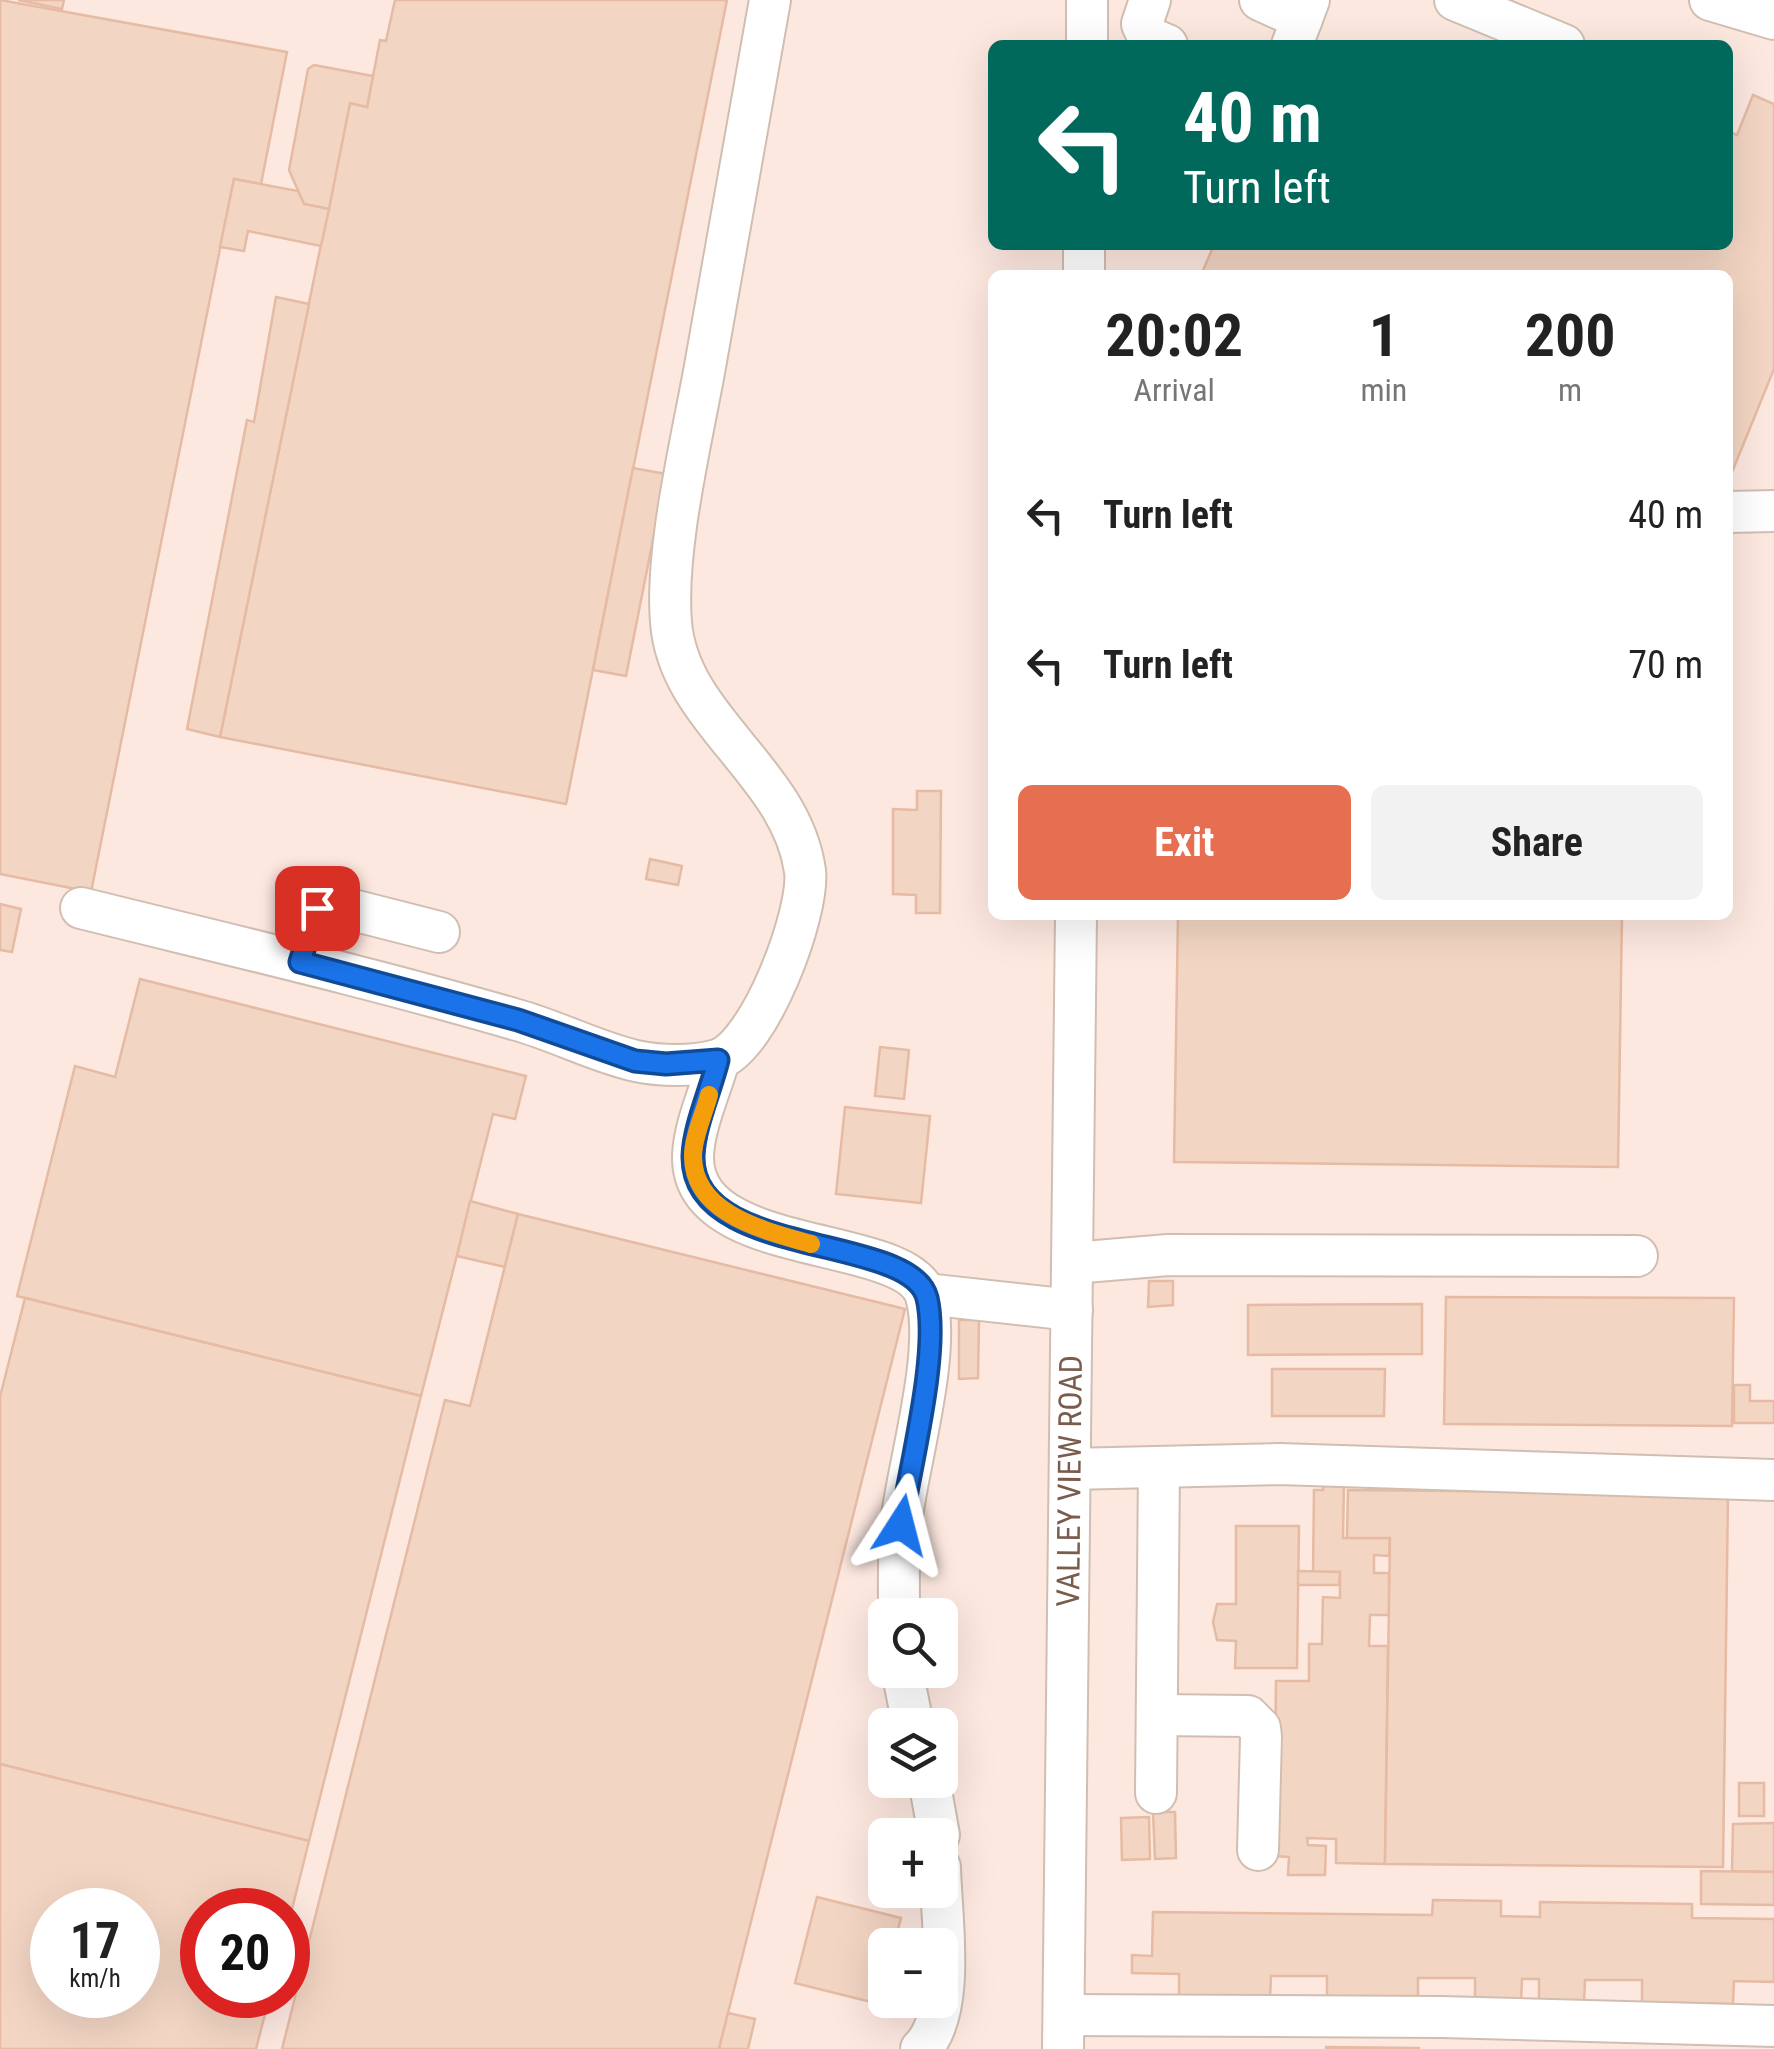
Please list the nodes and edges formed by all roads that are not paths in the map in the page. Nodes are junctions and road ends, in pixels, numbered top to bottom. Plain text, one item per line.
1 (770, 0) edge
2 (1087, 0) edge
3 (1150, 0) edge
4 (1260, 0) edge
5 (1455, 0) edge
6 (1710, 0) edge
7 (1774, 19) edge
8 (1301, 21) edge
9 (1087, 40) edge
10 (1155, 40) edge
11 (1552, 40) edge
12 (1774, 511) edge
13 (1733, 512) edge
14 (81, 908) dead end
15 (1076, 920) edge
16 (439, 932) dead end
17 (300, 962) junction
18 (718, 1060) junction
19 (1637, 1256) dead end
20 (1072, 1263) junction
21 (926, 1294) junction
22 (1072, 1310) junction
23 (1160, 1468) junction
24 (1070, 1469) junction
25 (1774, 1480) edge
26 (899, 1598) edge
27 (1158, 1715) junction
28 (1156, 1793) dead end
29 (1258, 1850) dead end
30 (941, 1908) edge
31 (1774, 2026) edge
32 (1063, 2032) edge
33 (920, 2049) edge

1 - 18 street
2 - 9 street
3 - 10 street
4 - 8 street
5 - 11 street
6 - 7 street
12 - 13 street
14 - 17 street
15 - 20 street, VALLEY VIEW ROAD
16 - 17 street
17 - 18 street
18 - 21 street
19 - 20 street
20 - 22 street, VALLEY VIEW ROAD
21 - 22 street
21 - 26 street
22 - 24 street, VALLEY VIEW ROAD
23 - 24 street
23 - 25 street
23 - 27 street
24 - 32 street, VALLEY VIEW ROAD
27 - 28 street
27 - 29 street
30 - 33 street
31 - 32 street

